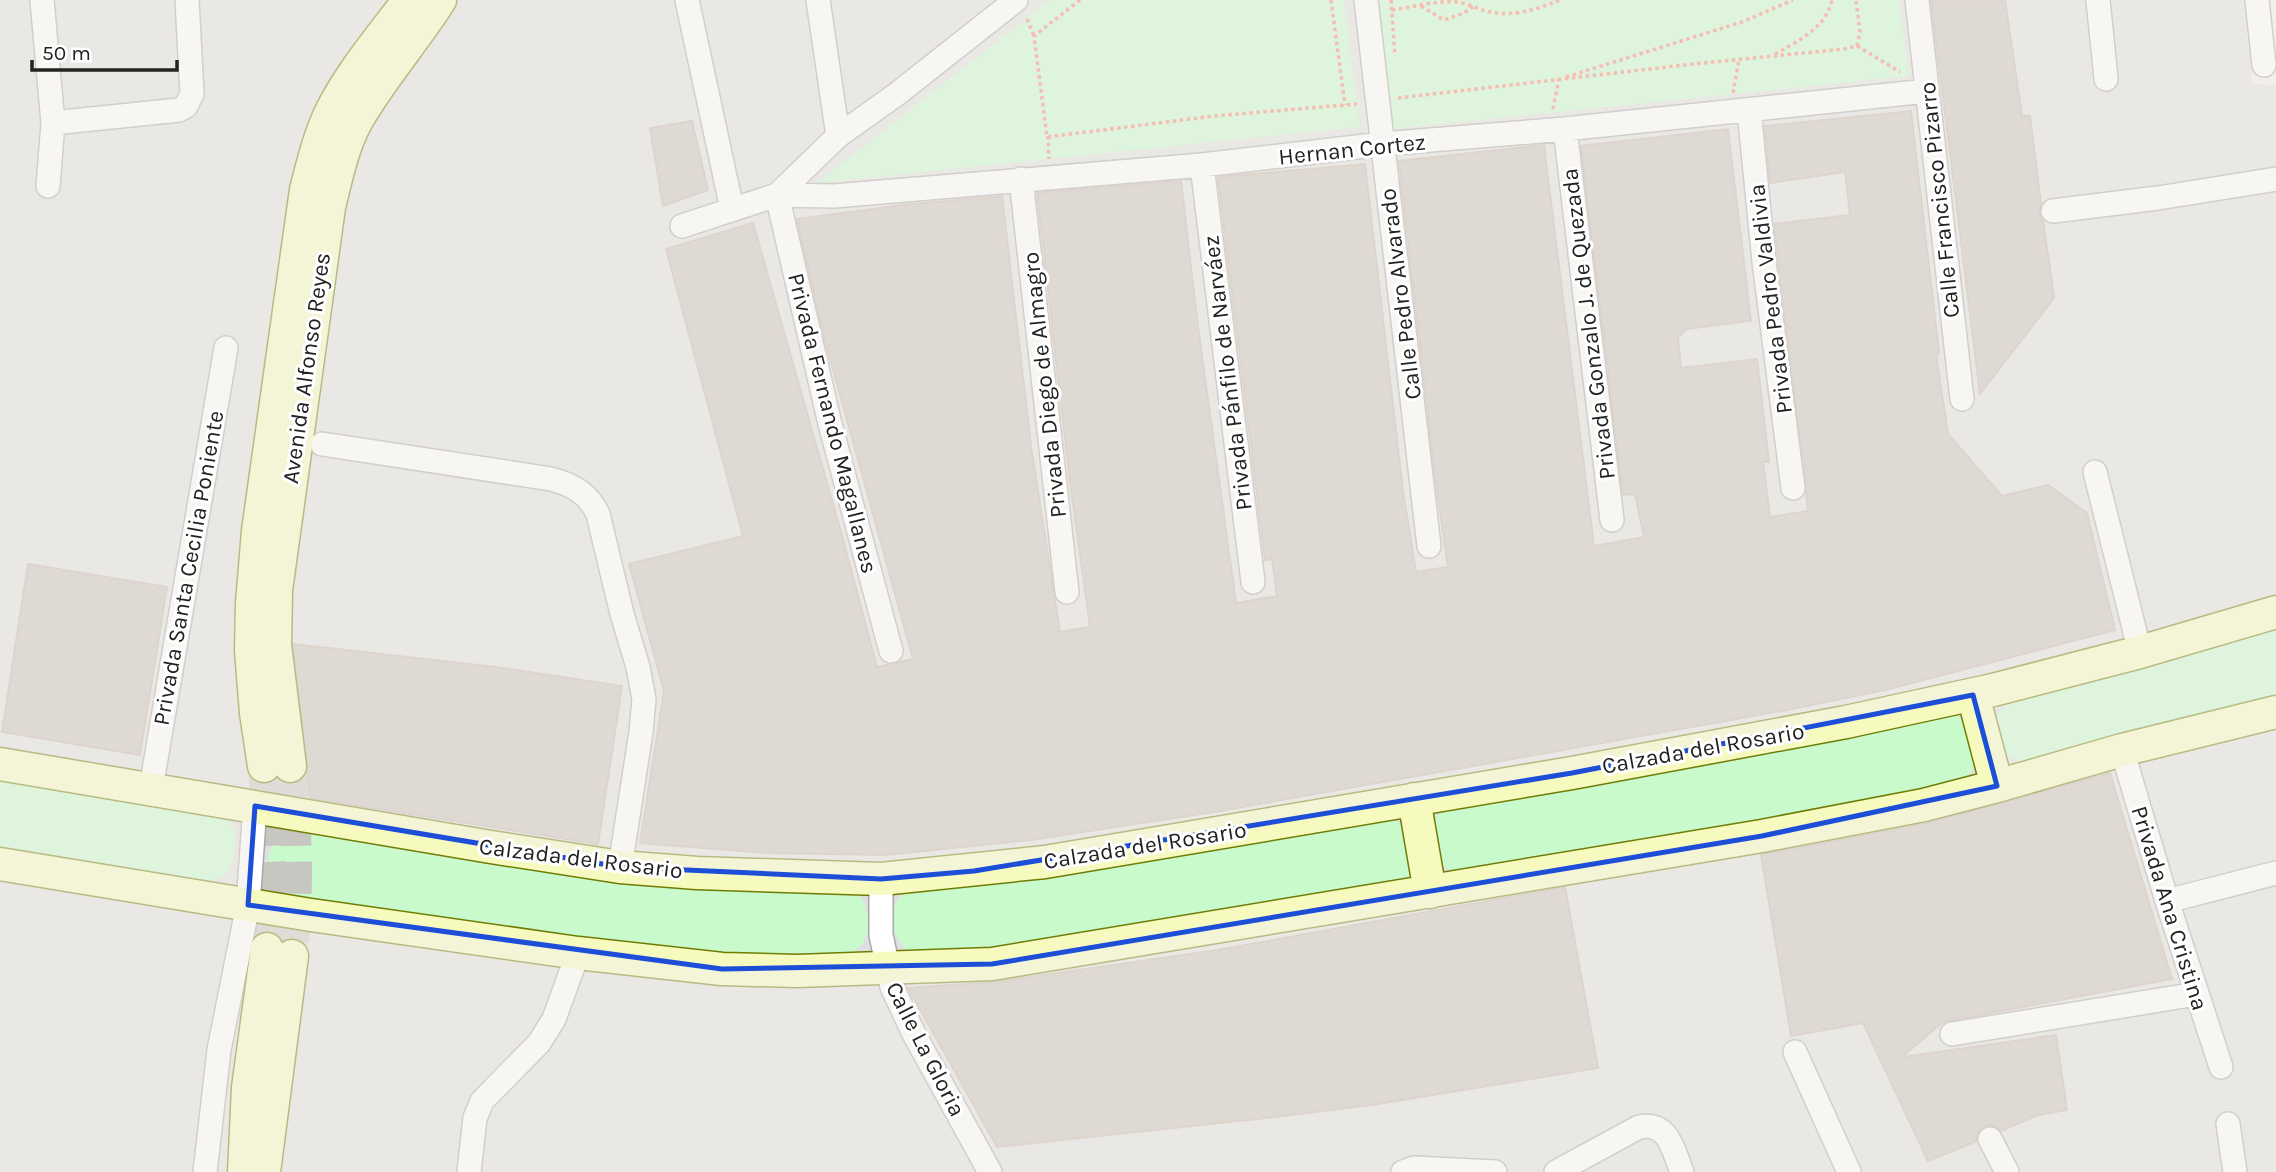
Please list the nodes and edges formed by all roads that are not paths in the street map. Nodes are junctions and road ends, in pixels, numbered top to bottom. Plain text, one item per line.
1 (42, 0) edge
2 (187, 0) edge
3 (409, 0) edge
4 (440, 0) edge
5 (687, 0) edge
6 (818, 0) edge
7 (1016, 0) edge
8 (1366, 0) edge
9 (1917, 0) edge
10 (2098, 0) edge
11 (2258, 0) edge
12 (997, 8) edge
13 (2264, 65) dead end
14 (2106, 79) dead end
15 (1916, 92) junction
16 (1739, 111) junction
17 (53, 123) junction
18 (1557, 130) junction
19 (838, 136) junction
20 (1382, 144) junction
21 (1202, 165) junction
22 (1021, 179) junction
23 (2276, 179) edge
24 (48, 186) dead end
25 (777, 195) junction
26 (733, 209) junction
27 (2053, 211) dead end
28 (682, 226) dead end
29 (226, 348) dead end
30 (1962, 400) dead end
31 (322, 444) dead end
32 (2095, 472) dead end
33 (1793, 488) dead end
34 (1612, 520) dead end
35 (1429, 546) dead end
36 (1253, 582) dead end
37 (1067, 592) dead end
38 (2276, 612) edge
39 (891, 651) dead end
40 (2140, 652) junction
41 (1973, 695) junction
42 (2276, 712) edge
43 (2122, 750) junction
44 (0, 764) edge
45 (1997, 786) junction
46 (151, 788) junction
47 (1414, 799) junction
48 (255, 806) junction
49 (0, 864) edge
50 (620, 867) junction
51 (2276, 873) edge
52 (881, 879) junction
53 (1430, 892) junction
54 (2167, 901) junction
55 (248, 905) junction
56 (578, 953) junction
57 (886, 967) junction
58 (2196, 994) junction
59 (1952, 1034) dead end
60 (1796, 1052) dead end
61 (2221, 1067) dead end
62 (2228, 1124) dead end
63 (1990, 1139) dead end
64 (205, 1172) edge
65 (244, 1172) edge
66 (264, 1172) edge
67 (469, 1172) edge
68 (990, 1172) edge
69 (1404, 1172) edge
70 (1495, 1172) edge
71 (1556, 1172) edge
72 (1682, 1172) edge
73 (1849, 1172) edge
74 (2007, 1172) edge
75 (2235, 1172) edge

1 - 17 street
2 - 17 street
3 - 4 street, Avenida Alfonso Reyes
5 - 26 street
6 - 19 street
7 - 12 street
8 - 20 street, Calle Pedro Alvarado
9 - 15 street, Calle Francisco Pizarro
10 - 14 street
11 - 13 street
12 - 19 street
15 - 16 street, Hernan Cortez
15 - 30 street, Calle Francisco Pizarro
16 - 18 street, Hernan Cortez
16 - 33 street, Privada Pedro Valdivia
17 - 24 street
18 - 20 street, Hernan Cortez
18 - 34 street, Privada Gonzalo J. de Quezada
19 - 25 street
20 - 21 street, Hernan Cortez
20 - 35 street, Calle Pedro Alvarado
21 - 22 street, Hernan Cortez
21 - 36 street, Privada Pánfilo de Narváez
22 - 25 street, Hernan Cortez
22 - 37 street, Privada Diego de Almagro
23 - 27 street
25 - 26 street
25 - 39 street, Privada Fernando Magallanes
26 - 28 street
29 - 46 street, Privada Santa Cecilia Poniente
31 - 50 street
32 - 40 street
38 - 40 street, Calzada del Rosario
40 - 41 street, Calzada del Rosario
41 - 45 street
41 - 47 street, Calzada del Rosario
42 - 43 street
43 - 45 street
43 - 54 street, Privada Ana Cristina
44 - 46 street, Calzada del Rosario
45 - 53 street
46 - 48 street, Calzada del Rosario
47 - 52 street, Calzada del Rosario
47 - 53 street
48 - 50 street, Calzada del Rosario
48 - 55 street
49 - 55 street
50 - 52 street, Calzada del Rosario
51 - 54 street
52 - 57 street, Calle La Gloria
53 - 57 street
54 - 58 street, Privada Ana Cristina
55 - 56 street
55 - 64 street
56 - 57 street
56 - 67 street
57 - 68 street, Calle La Gloria
58 - 59 street
58 - 61 street, Privada Ana Cristina
60 - 73 street
62 - 75 street
63 - 74 street
65 - 66 street
69 - 70 street
71 - 72 street

